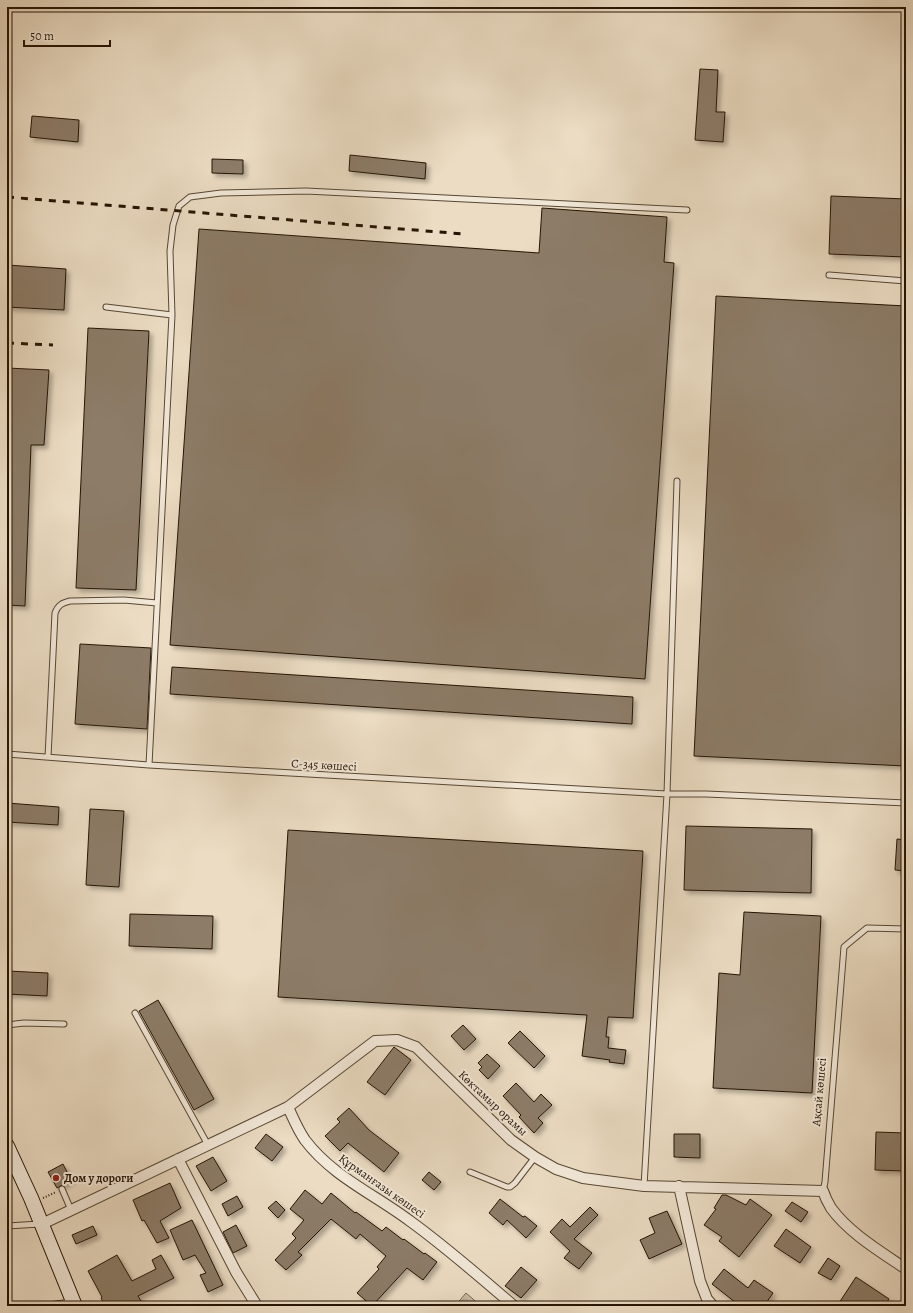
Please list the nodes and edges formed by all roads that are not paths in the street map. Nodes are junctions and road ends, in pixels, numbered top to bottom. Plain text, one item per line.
1 (687, 210) dead end
2 (829, 275) dead end
3 (906, 281) edge
4 (106, 307) dead end
5 (172, 315) junction
6 (677, 481) dead end
7 (157, 603) junction
8 (7, 754) edge
9 (48, 757) junction
10 (149, 765) junction
11 (667, 794) junction
12 (906, 803) edge
13 (906, 929) edge
14 (135, 1013) dead end
15 (64, 1024) dead end
16 (7, 1025) edge
17 (288, 1107) junction
18 (208, 1145) junction
19 (8, 1150) edge
20 (535, 1157) junction
21 (178, 1159) junction
22 (470, 1172) dead end
23 (644, 1186) junction
24 (679, 1186) junction
25 (62, 1189) dead end
26 (823, 1191) junction
27 (71, 1210) junction
28 (42, 1224) junction
29 (7, 1226) edge
30 (906, 1269) edge
31 (74, 1304) edge
32 (40, 1306) edge
33 (258, 1306) edge
34 (514, 1306) edge
35 (713, 1306) edge

1 - 5 lane
2 - 3 lane
4 - 5 lane
5 - 7 lane
6 - 11 lane
7 - 9 lane
7 - 10 lane
8 - 9 lane, С-345 көшесі
9 - 10 lane, С-345 көшесі
10 - 11 lane, С-345 көшесі
11 - 12 lane, С-345 көшесі
11 - 23 lane
13 - 26 lane, Ақсай көшесі
14 - 18 lane
15 - 16 lane
17 - 18 street
17 - 20 street, Көктамыр орамы
17 - 34 street, Құрманғазы көшесі
18 - 21 street
19 - 28 main road
20 - 22 lane
20 - 23 street, Көктамыр орамы
21 - 27 street
21 - 33 street
23 - 24 street, Көктамыр орамы
24 - 26 street, Көктамыр орамы
24 - 35 street
25 - 27 lane
26 - 30 street
27 - 28 street
28 - 29 lane
28 - 31 main road
31 - 32 lane

